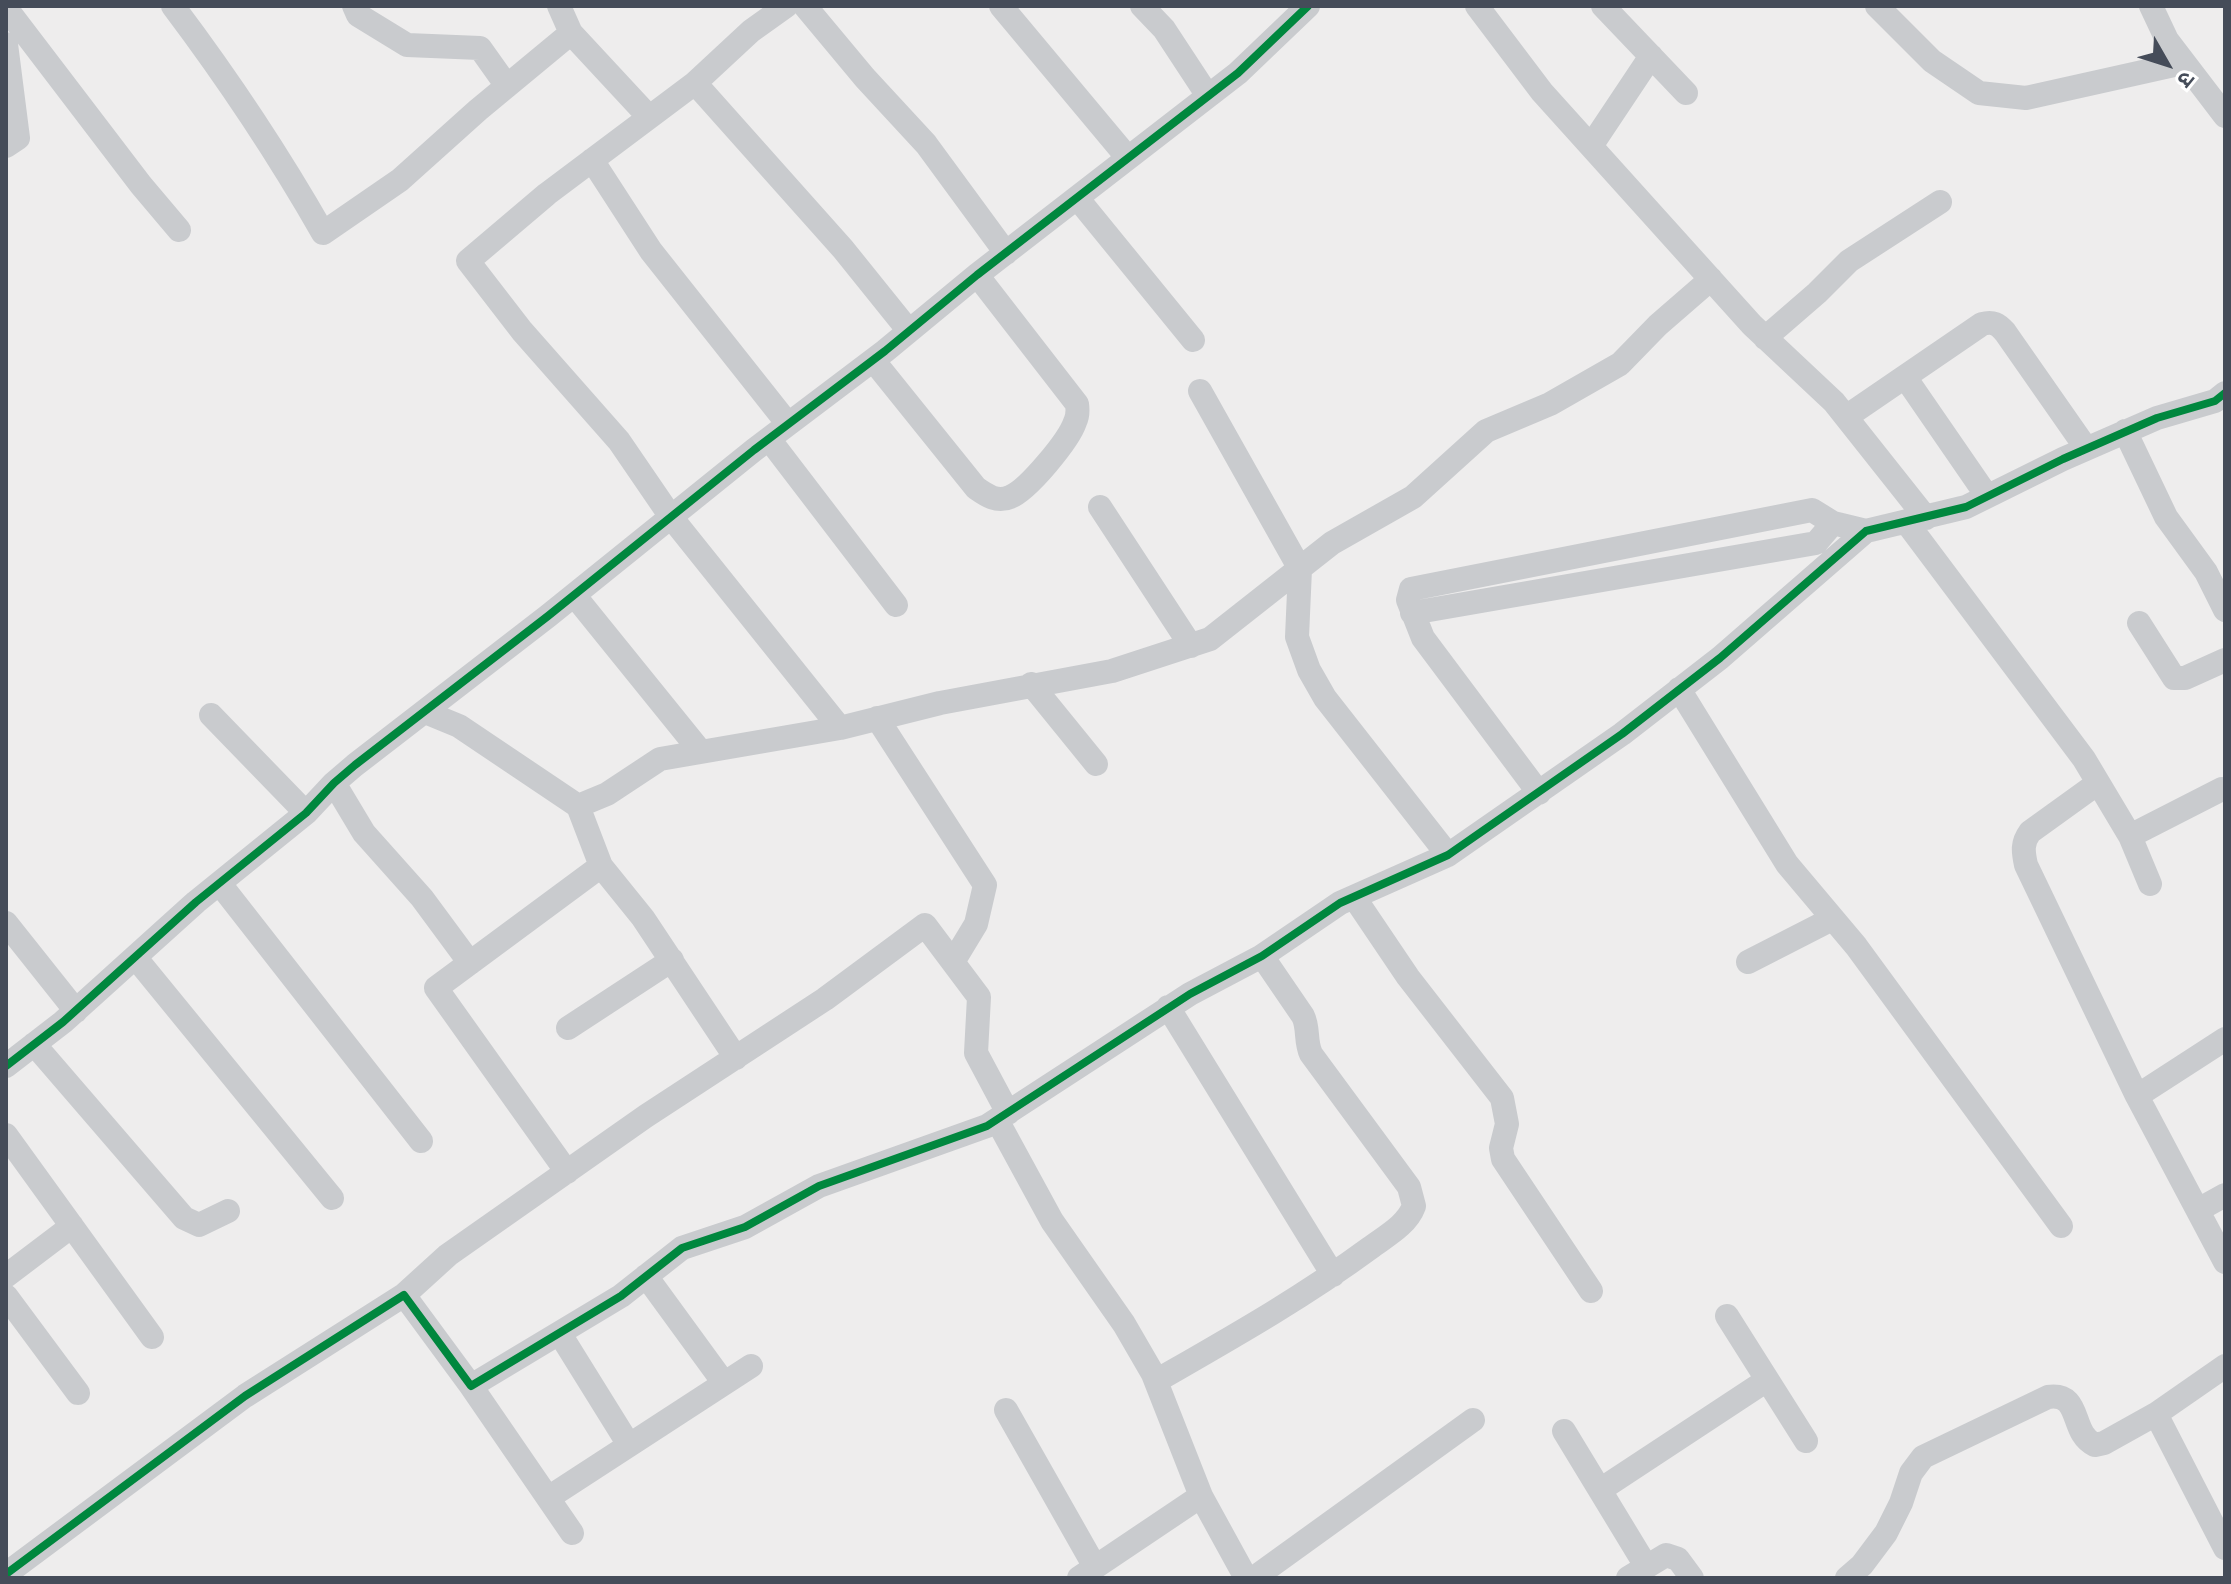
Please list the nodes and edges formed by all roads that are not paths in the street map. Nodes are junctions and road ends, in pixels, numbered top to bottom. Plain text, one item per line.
1 (173, 6) edge
2 (354, 6) edge
3 (559, 6) edge
4 (786, 6) edge
5 (805, 6) edge
6 (1001, 6) edge
7 (1142, 6) edge
8 (1308, 6) edge
9 (1603, 6) edge
10 (1877, 6) edge
11 (2151, 6) edge
12 (6, 8) edge
13 (1488, 10) edge
14 (571, 33) junction
15 (6, 44) edge
16 (1651, 56) junction
17 (2183, 63) junction
18 (695, 83) junction
19 (507, 86) junction
20 (1686, 93) dead end
21 (1208, 96) junction
22 (2225, 116) edge
23 (649, 117) junction
24 (6, 146) edge
25 (1591, 146) junction
26 (1128, 158) junction
27 (592, 160) junction
28 (1078, 199) junction
29 (1940, 202) dead end
30 (179, 230) dead end
31 (1006, 253) junction
32 (977, 275) junction
33 (1711, 279) junction
34 (909, 331) junction
35 (1765, 338) junction
36 (1193, 340) dead end
37 (873, 360) junction
38 (1905, 377) junction
39 (1200, 391) dead end
40 (2225, 393) edge
41 (1846, 417) junction
42 (2125, 431) junction
43 (779, 432) junction
44 (2086, 448) junction
45 (1987, 496) junction
46 (1100, 507) dead end
47 (671, 517) junction
48 (1917, 520) junction
49 (1833, 523) junction
50 (1866, 531) junction
51 (1614, 547) junction
52 (1300, 569) junction
53 (1621, 578) junction
54 (574, 595) junction
55 (896, 605) dead end
56 (2225, 610) edge
57 (1412, 613) junction
58 (2139, 623) dead end
59 (1191, 646) junction
60 (2225, 660) edge
61 (1031, 684) junction
62 (1679, 689) junction
63 (425, 712) junction
64 (211, 715) dead end
65 (877, 718) junction
66 (840, 728) junction
67 (701, 752) junction
68 (1096, 764) dead end
69 (334, 783) junction
70 (2098, 783) junction
71 (2222, 789) dead end
72 (1539, 793) junction
73 (578, 806) junction
74 (306, 813) junction
75 (2130, 836) junction
76 (1448, 855) junction
77 (601, 866) junction
78 (220, 884) junction
79 (2150, 884) dead end
80 (1354, 897) junction
81 (1832, 919) junction
82 (6, 923) edge
83 (1262, 956) junction
84 (135, 957) junction
85 (672, 960) junction
86 (953, 962) junction
87 (1748, 962) dead end
88 (470, 963) junction
89 (1168, 1007) junction
90 (76, 1011) junction
91 (568, 1028) dead end
92 (2225, 1039) edge
93 (34, 1044) junction
94 (736, 1058) junction
95 (6, 1066) edge
96 (2137, 1096) junction
97 (1002, 1116) junction
98 (6, 1135) edge
99 (421, 1141) dead end
100 (567, 1172) junction
101 (2225, 1195) edge
102 (332, 1198) dead end
103 (2198, 1210) junction
104 (228, 1211) dead end
105 (72, 1226) junction
106 (2061, 1226) dead end
107 (2225, 1262) edge
108 (9, 1266) edge
109 (1333, 1275) junction
110 (646, 1276) junction
111 (1591, 1291) dead end
112 (404, 1295) junction
113 (6, 1296) edge
114 (1727, 1316) dead end
115 (560, 1334) junction
116 (152, 1337) dead end
117 (751, 1366) dead end
118 (2225, 1366) edge
119 (1767, 1380) junction
120 (1156, 1381) junction
121 (724, 1383) junction
122 (471, 1386) junction
123 (78, 1393) dead end
124 (1006, 1410) dead end
125 (2156, 1414) junction
126 (1473, 1420) dead end
127 (1564, 1431) dead end
128 (1806, 1441) dead end
129 (629, 1445) junction
130 (1600, 1490) junction
131 (1201, 1496) junction
132 (548, 1498) junction
133 (572, 1533) dead end
134 (2225, 1548) edge
135 (1637, 1572) edge
136 (1087, 1573) edge
137 (6, 1574) edge
138 (1246, 1578) edge
139 (1254, 1578) edge
140 (1692, 1578) edge
141 (1847, 1578) edge

1 - 19 street
2 - 19 street
3 - 14 street
4 - 18 street
5 - 31 street
6 - 26 street
7 - 21 street
8 - 21 street
9 - 16 street
10 - 17 street
11 - 17 street
12 - 30 street
13 - 25 street
14 - 19 street
14 - 23 street
15 - 24 street
16 - 20 street
16 - 25 street
17 - 22 street
18 - 23 street
18 - 34 street
21 - 26 street
23 - 27 street
25 - 33 street
26 - 28 street
27 - 43 street
27 - 47 street
28 - 31 street
28 - 36 street
29 - 35 street
31 - 32 street
32 - 34 street
32 - 37 street
33 - 35 street
33 - 52 street
34 - 37 street
35 - 41 street
37 - 43 street
38 - 41 street
38 - 44 street
38 - 45 street
39 - 52 street
40 - 42 street
41 - 48 street
42 - 44 street
42 - 56 street
43 - 47 street
43 - 55 street
44 - 45 street
45 - 48 street
46 - 59 street
47 - 54 street
47 - 66 street
48 - 50 street
48 - 70 street
49 - 50 street
49 - 51 street
49 - 53 street
50 - 62 street
51 - 53 street
51 - 57 street
52 - 59 street
52 - 76 street
53 - 57 street
54 - 63 street
54 - 67 street
57 - 72 street
58 - 60 street
59 - 61 street
61 - 65 street
61 - 68 street
62 - 72 street
62 - 81 street
63 - 69 street
63 - 73 street
64 - 74 street
65 - 66 street
65 - 86 street
66 - 67 street
67 - 73 street
69 - 74 street
69 - 88 street
70 - 75 street
70 - 96 street
71 - 75 street
72 - 76 street
73 - 77 street
74 - 78 street
75 - 79 street
76 - 80 street
77 - 85 street
77 - 88 street
78 - 84 street
78 - 99 street
80 - 83 street
80 - 111 street
81 - 87 street
81 - 106 street
82 - 90 street
83 - 89 street
83 - 109 street
84 - 90 street
84 - 102 street
85 - 91 street
85 - 94 street
86 - 94 street
86 - 97 street
88 - 100 street
89 - 97 street
89 - 109 street
90 - 93 street
92 - 96 street
93 - 95 street
93 - 104 street
94 - 100 street
96 - 103 street
97 - 110 street
97 - 120 street
98 - 105 street
100 - 112 street
101 - 103 street
103 - 107 street
105 - 108 street
105 - 116 street
109 - 120 street
110 - 115 street
110 - 121 street
112 - 122 street
112 - 137 street
113 - 123 street
114 - 119 street
115 - 122 street
115 - 129 street
117 - 121 street
118 - 125 street
119 - 128 street
119 - 130 street
120 - 131 street
121 - 129 street
122 - 132 street
124 - 136 street
125 - 134 street
125 - 141 street
126 - 139 street
127 - 130 street
129 - 132 street
130 - 135 street
131 - 136 street
131 - 138 street
132 - 133 street
135 - 140 street

